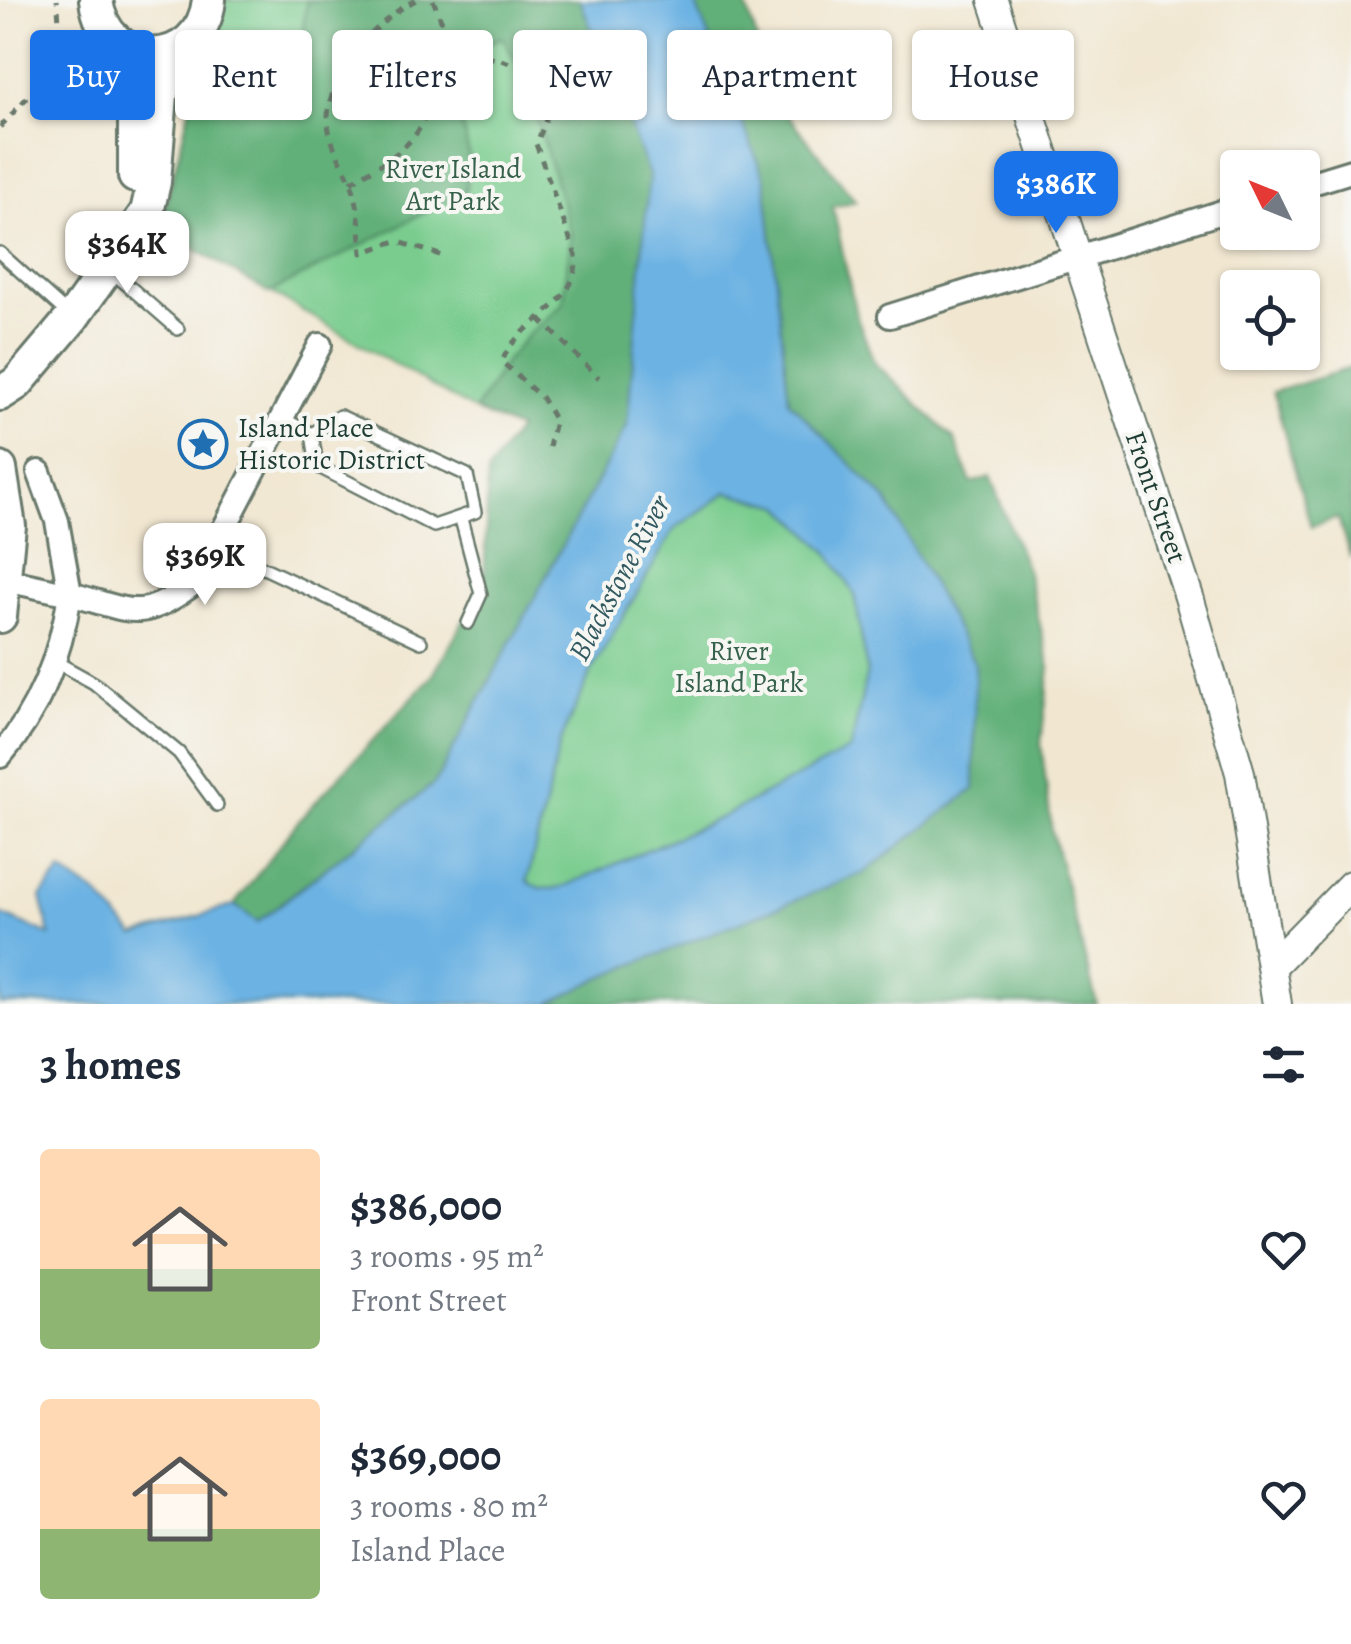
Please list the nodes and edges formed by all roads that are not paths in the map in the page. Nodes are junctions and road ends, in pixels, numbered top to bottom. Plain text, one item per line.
1 (209, 0) edge
2 (993, 0) edge
3 (96, 1) edge
4 (106, 30) edge
5 (199, 30) edge
6 (175, 58) edge
7 (135, 120) edge
8 (1351, 171) edge
9 (1320, 180) edge
10 (1220, 213) edge
11 (126, 240) junction
12 (0, 254) edge
13 (1076, 257) junction
14 (108, 269) junction
15 (890, 316) dead end
16 (72, 318) junction
17 (178, 329) dead end
18 (320, 345) dead end
19 (0, 394) edge
20 (282, 418) junction
21 (312, 434) junction
22 (0, 468) edge
23 (40, 472) dead end
24 (461, 520) junction
25 (216, 545) junction
26 (6, 580) junction
27 (70, 594) junction
28 (0, 616) edge
29 (468, 623) dead end
30 (421, 642) dead end
31 (56, 662) junction
32 (0, 756) edge
33 (216, 805) dead end
34 (1351, 885) edge
35 (1272, 966) junction
36 (1277, 1004) edge

1 - 5 main road
2 - 13 street, Front Street
3 - 4 main road
6 - 11 main road
7 - 11 main road
8 - 9 street
10 - 13 street
11 - 14 main road
12 - 16 lane
13 - 15 street
13 - 35 street, Front Street
14 - 16 main road
14 - 17 lane
16 - 19 main road
18 - 20 street
20 - 21 lane
20 - 25 street
21 - 24 lane
21 - 24 lane
22 - 26 main road
23 - 27 street
24 - 29 lane
25 - 27 street
25 - 30 lane
26 - 27 street
26 - 28 main road
27 - 31 street
31 - 32 street
31 - 33 lane
34 - 35 street
35 - 36 street, Front Street

